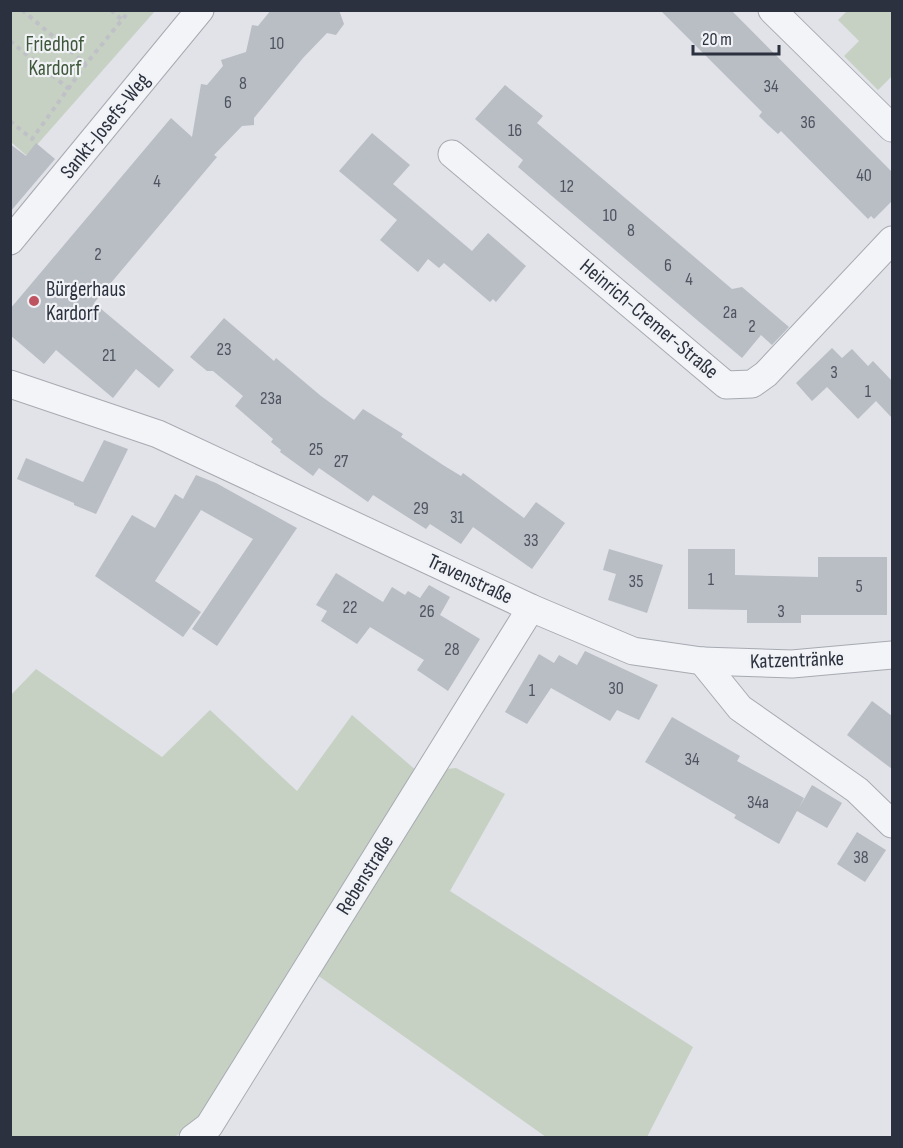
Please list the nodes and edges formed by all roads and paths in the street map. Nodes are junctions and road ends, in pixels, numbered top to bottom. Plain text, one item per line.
1 (22, 10) edge
2 (111, 10) edge
3 (130, 10) edge
4 (200, 10) edge
5 (772, 10) edge
6 (122, 20) junction
7 (10, 41) edge
8 (86, 64) junction
9 (69, 89) junction
10 (10, 121) edge
11 (892, 128) edge
12 (452, 154) dead end
13 (892, 240) edge
14 (10, 241) edge
15 (10, 384) edge
16 (531, 608) junction
17 (892, 655) edge
18 (702, 661) junction
19 (892, 824) edge
20 (193, 1137) edge

1 - 8 path
2 - 6 path
3 - 6 path
4 - 14 street, Sankt-Josefs-Weg
5 - 11 street
6 - 8 path
7 - 9 path
8 - 9 path
9 - 10 path
12 - 13 street, Heinrich-Cremer-Straße
15 - 16 street, Travenstraße
16 - 18 street, Travenstraße
16 - 20 street, Rebenstraße
17 - 18 street, Katzentränke
18 - 19 street

